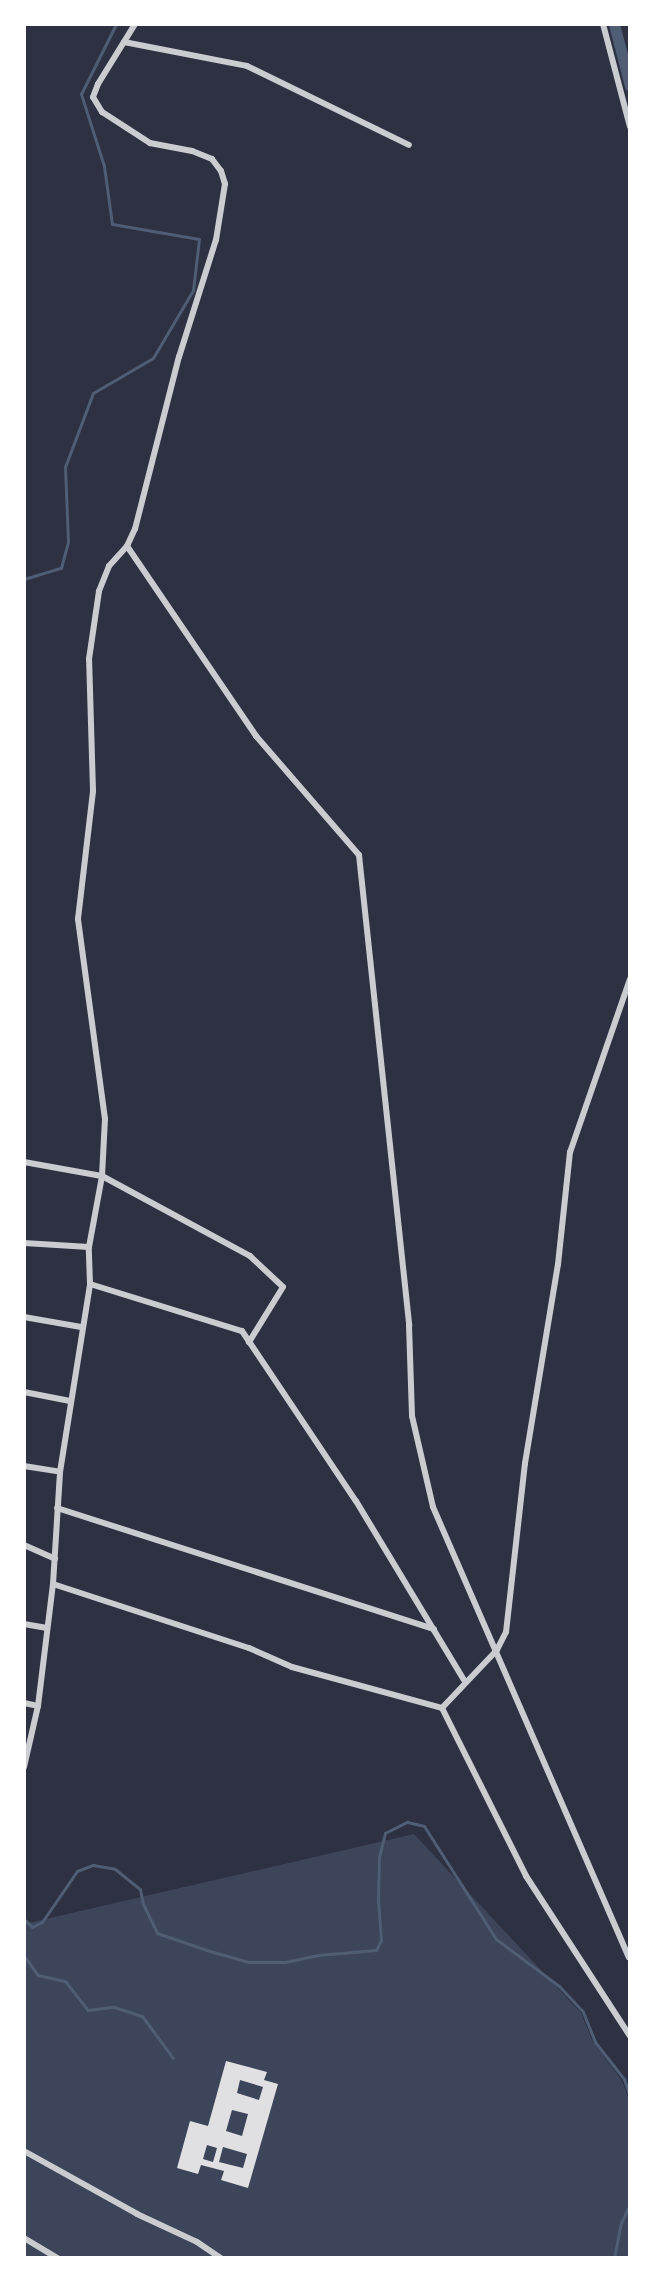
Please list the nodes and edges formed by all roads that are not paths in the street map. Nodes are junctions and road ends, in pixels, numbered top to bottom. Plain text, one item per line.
1 (135, 24) edge
2 (603, 24) edge
3 (124, 42) junction
4 (630, 127) edge
5 (409, 145) dead end
6 (127, 546) junction
7 (630, 979) edge
8 (24, 1162) edge
9 (102, 1176) junction
10 (24, 1243) edge
11 (89, 1247) junction
12 (90, 1284) junction
13 (24, 1317) edge
14 (81, 1327) junction
15 (249, 1342) junction
16 (24, 1392) edge
17 (70, 1401) junction
18 (24, 1466) edge
19 (60, 1472) junction
20 (57, 1508) junction
21 (24, 1545) edge
22 (55, 1559) junction
23 (53, 1584) junction
24 (24, 1624) edge
25 (46, 1628) junction
26 (436, 1629) junction
27 (497, 1650) junction
28 (464, 1680) junction
29 (24, 1703) edge
30 (38, 1706) junction
31 (442, 1708) junction
32 (24, 1767) edge
33 (629, 1957) edge
34 (630, 2036) edge
35 (24, 2151) edge
36 (24, 2238) edge
37 (57, 2258) edge
38 (221, 2258) edge

1 - 3 street
2 - 4 street
3 - 5 street
3 - 6 street
6 - 9 street
6 - 27 street
7 - 27 street
8 - 9 street
9 - 11 street
9 - 15 street
10 - 11 street
11 - 12 street
12 - 14 street
12 - 15 street
13 - 14 street
14 - 17 street
15 - 26 street
16 - 17 street
17 - 19 street
18 - 19 street
19 - 20 street
20 - 22 street
20 - 26 street
21 - 22 street
22 - 23 street
23 - 25 street
23 - 31 street
24 - 25 street
25 - 30 street
26 - 28 street
27 - 28 street
27 - 33 street
28 - 31 street
29 - 30 street
30 - 32 street
31 - 34 street
35 - 38 street
36 - 37 street

